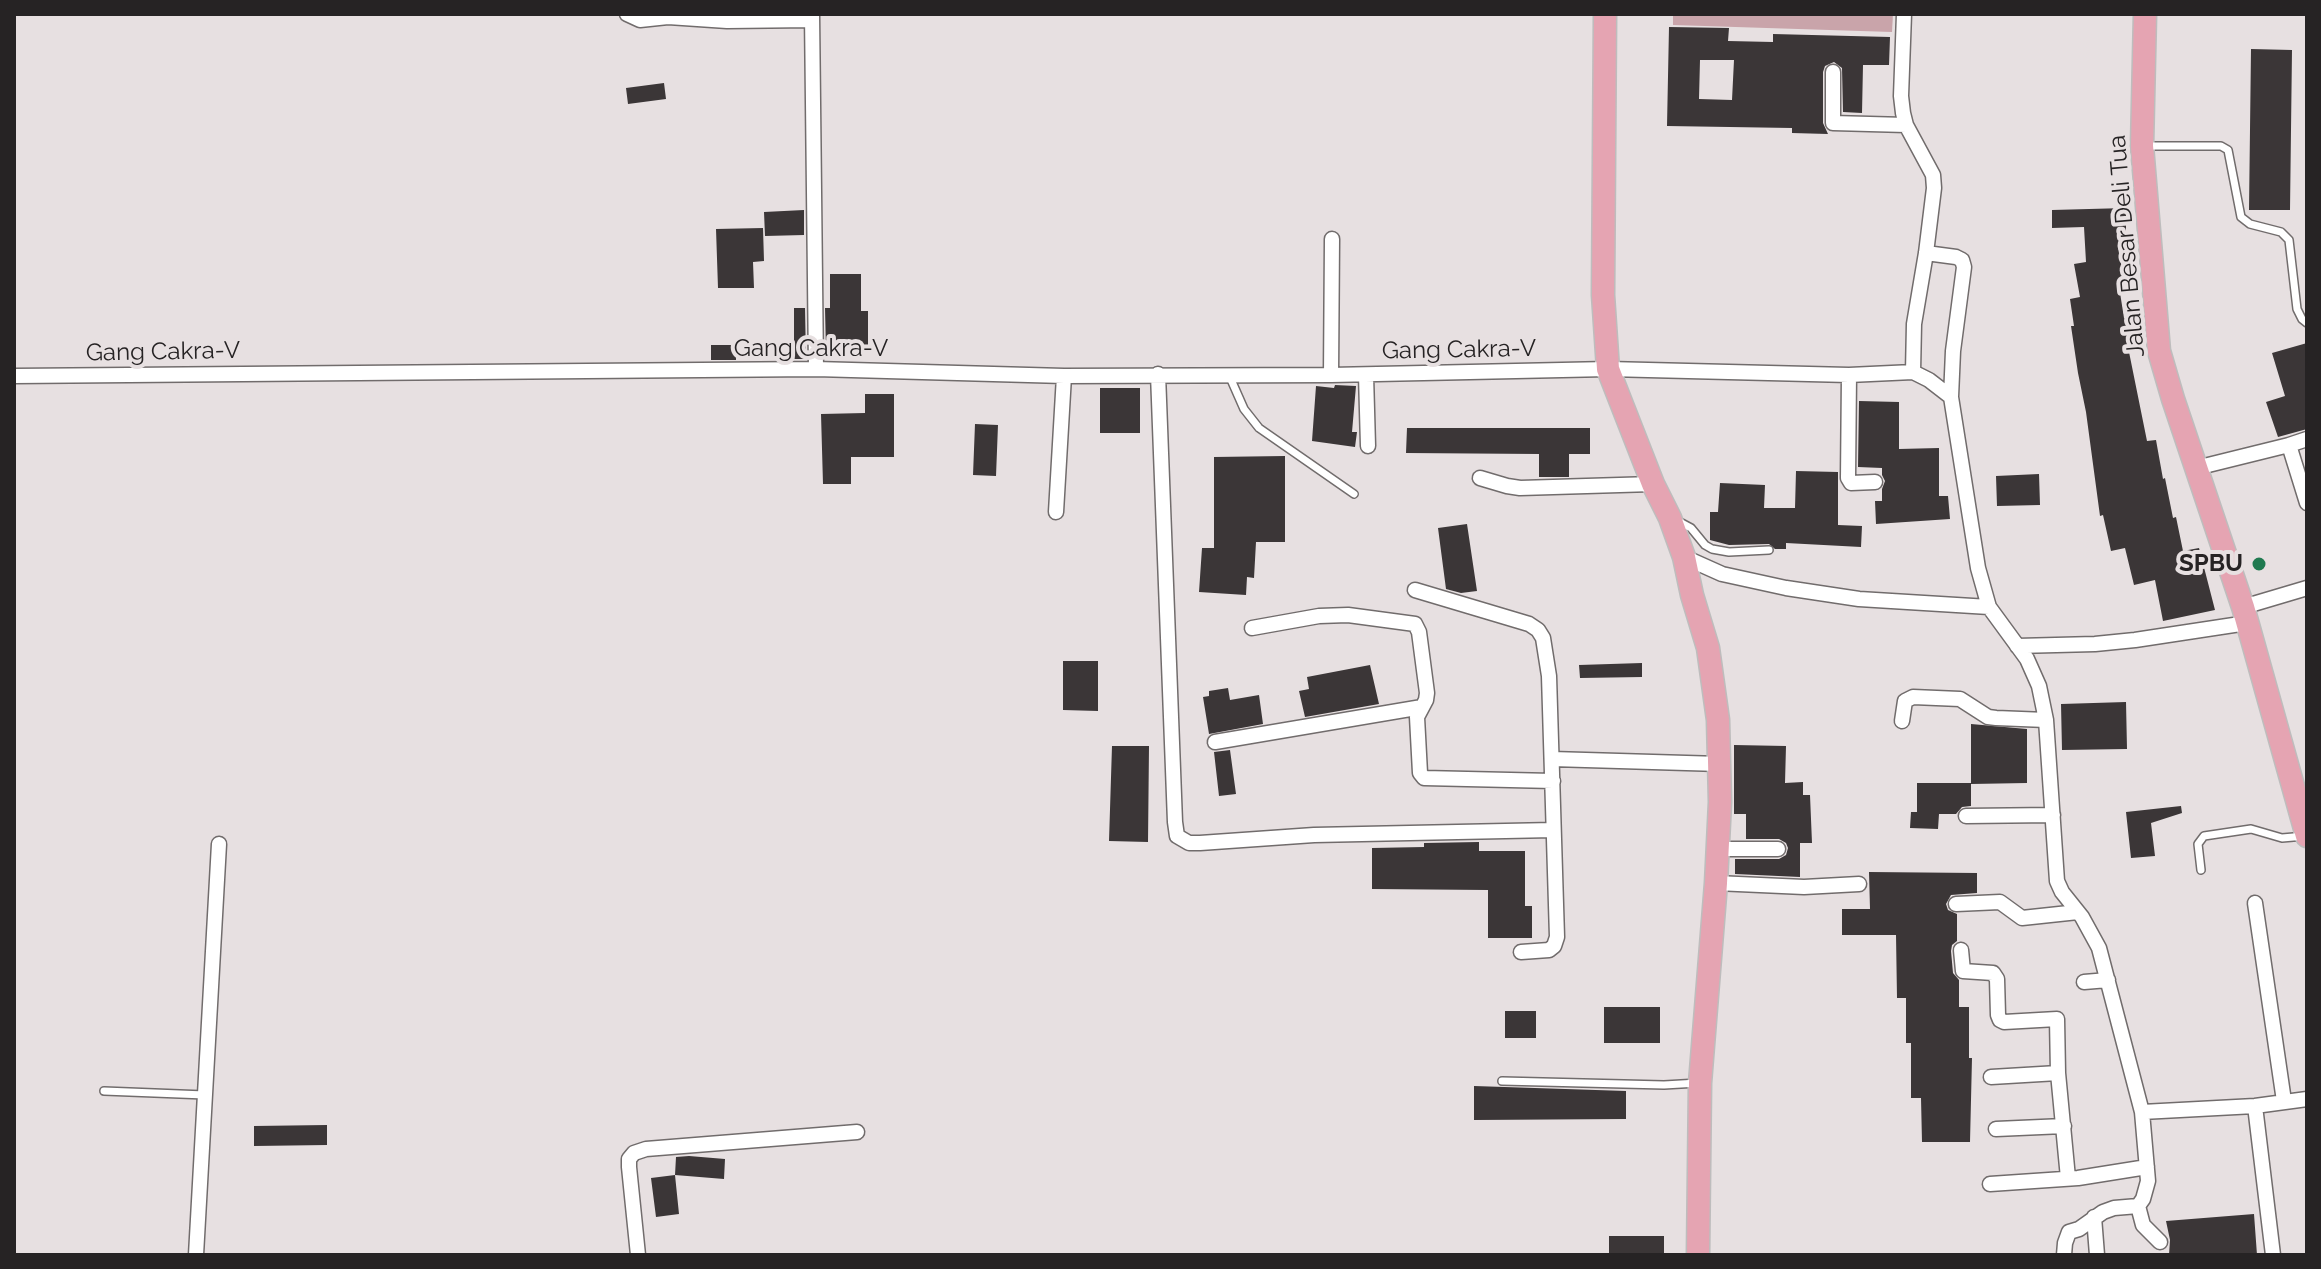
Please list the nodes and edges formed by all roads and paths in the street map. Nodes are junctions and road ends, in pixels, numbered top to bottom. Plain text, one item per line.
1 (627, 14) edge
2 (1605, 14) edge
3 (1904, 14) edge
4 (2145, 14) edge
5 (812, 17) edge
6 (1833, 72) dead end
7 (1906, 125) junction
8 (2142, 146) junction
9 (1332, 239) dead end
10 (1926, 253) junction
11 (2307, 323) edge
12 (816, 369) junction
13 (1608, 369) junction
14 (1913, 372) junction
15 (1158, 374) junction
16 (1229, 375) junction
17 (1331, 375) junction
18 (1366, 375) junction
19 (1849, 375) junction
20 (14, 376) edge
21 (1064, 376) junction
22 (1951, 397) junction
23 (2307, 439) edge
24 (2289, 445) junction
25 (1368, 446) dead end
26 (2196, 468) junction
27 (1480, 478) dead end
28 (1875, 482) dead end
29 (1653, 484) junction
30 (1354, 494) dead end
31 (2307, 503) edge
32 (1056, 512) dead end
33 (1670, 518) junction
34 (1769, 550) dead end
35 (1684, 557) junction
36 (2307, 588) edge
37 (1415, 590) dead end
38 (1989, 607) junction
39 (2245, 615) junction
40 (1252, 628) dead end
41 (2017, 646) junction
42 (1422, 707) junction
43 (2046, 720) junction
44 (1902, 721) dead end
45 (1215, 742) dead end
46 (1552, 759) junction
47 (1720, 764) junction
48 (1553, 781) junction
49 (2053, 815) junction
50 (1966, 816) dead end
51 (1553, 830) junction
52 (2307, 836) edge
53 (219, 844) dead end
54 (1716, 849) junction
55 (1778, 849) dead end
56 (2201, 870) dead end
57 (1716, 883) junction
58 (1859, 884) dead end
59 (2255, 903) dead end
60 (1956, 904) dead end
61 (2078, 912) junction
62 (1961, 950) dead end
63 (1521, 952) dead end
64 (2108, 980) junction
65 (2084, 982) dead end
66 (2058, 1073) junction
67 (1991, 1077) dead end
68 (1502, 1081) dead end
69 (1700, 1083) junction
70 (104, 1091) dead end
71 (205, 1095) junction
72 (2307, 1099) edge
73 (2284, 1101) junction
74 (2255, 1106) junction
75 (2142, 1112) junction
76 (2064, 1126) junction
77 (1996, 1129) dead end
78 (857, 1132) dead end
79 (2147, 1167) junction
80 (2068, 1178) junction
81 (1990, 1184) dead end
82 (2138, 1206) junction
83 (2094, 1217) junction
84 (2160, 1242) dead end
85 (196, 1255) edge
86 (638, 1255) edge
87 (1698, 1255) edge
88 (2064, 1255) edge
89 (2097, 1255) edge
90 (2273, 1255) edge

1 - 5 street
2 - 13 main road
3 - 7 street
4 - 8 main road, Jalan Besar Deli Tua
5 - 12 street
6 - 7 street
7 - 10 street
8 - 11 lane
8 - 26 main road, Jalan Besar Deli Tua
9 - 17 street
10 - 14 street
10 - 22 street
12 - 20 street, Gang Cakra-V
12 - 21 street, Gang Cakra-V
13 - 18 street, Gang Cakra-V
13 - 19 street, Gang Cakra-V
13 - 29 main road
14 - 19 street, Gang Cakra-V
14 - 22 street
15 - 16 street, Gang Cakra-V
15 - 21 street, Gang Cakra-V
15 - 51 street
16 - 17 street, Gang Cakra-V
16 - 30 lane
17 - 18 street, Gang Cakra-V
18 - 25 street
19 - 28 street
21 - 32 street
22 - 38 street
23 - 24 street
24 - 26 street
24 - 31 street
26 - 39 main road, Jalan Besar Deli Tua
27 - 29 street
29 - 33 main road
33 - 34 lane
33 - 35 main road
35 - 38 street
35 - 47 main road
36 - 39 street
37 - 46 street
38 - 41 street
39 - 41 street
39 - 52 main road, Jalan Besar Deli Tua
40 - 42 street
41 - 43 street
42 - 45 street
42 - 48 street
43 - 44 street
43 - 49 street
46 - 47 street
46 - 48 street
47 - 54 main road
48 - 51 street
49 - 50 street
49 - 61 street
51 - 63 street
52 - 56 lane
53 - 71 street
54 - 55 street
54 - 57 main road
57 - 58 street
57 - 69 main road
59 - 73 street
60 - 61 street
61 - 64 street
62 - 66 street
64 - 65 street
64 - 75 street
66 - 67 street
66 - 76 street
68 - 69 lane
69 - 87 main road
70 - 71 lane
71 - 85 street
72 - 73 street
73 - 74 street
74 - 75 street
74 - 90 street
75 - 79 street
76 - 77 street
76 - 80 street
78 - 86 street
79 - 80 street
79 - 82 street
80 - 81 street
82 - 83 street
82 - 84 street
83 - 88 street
83 - 89 street

